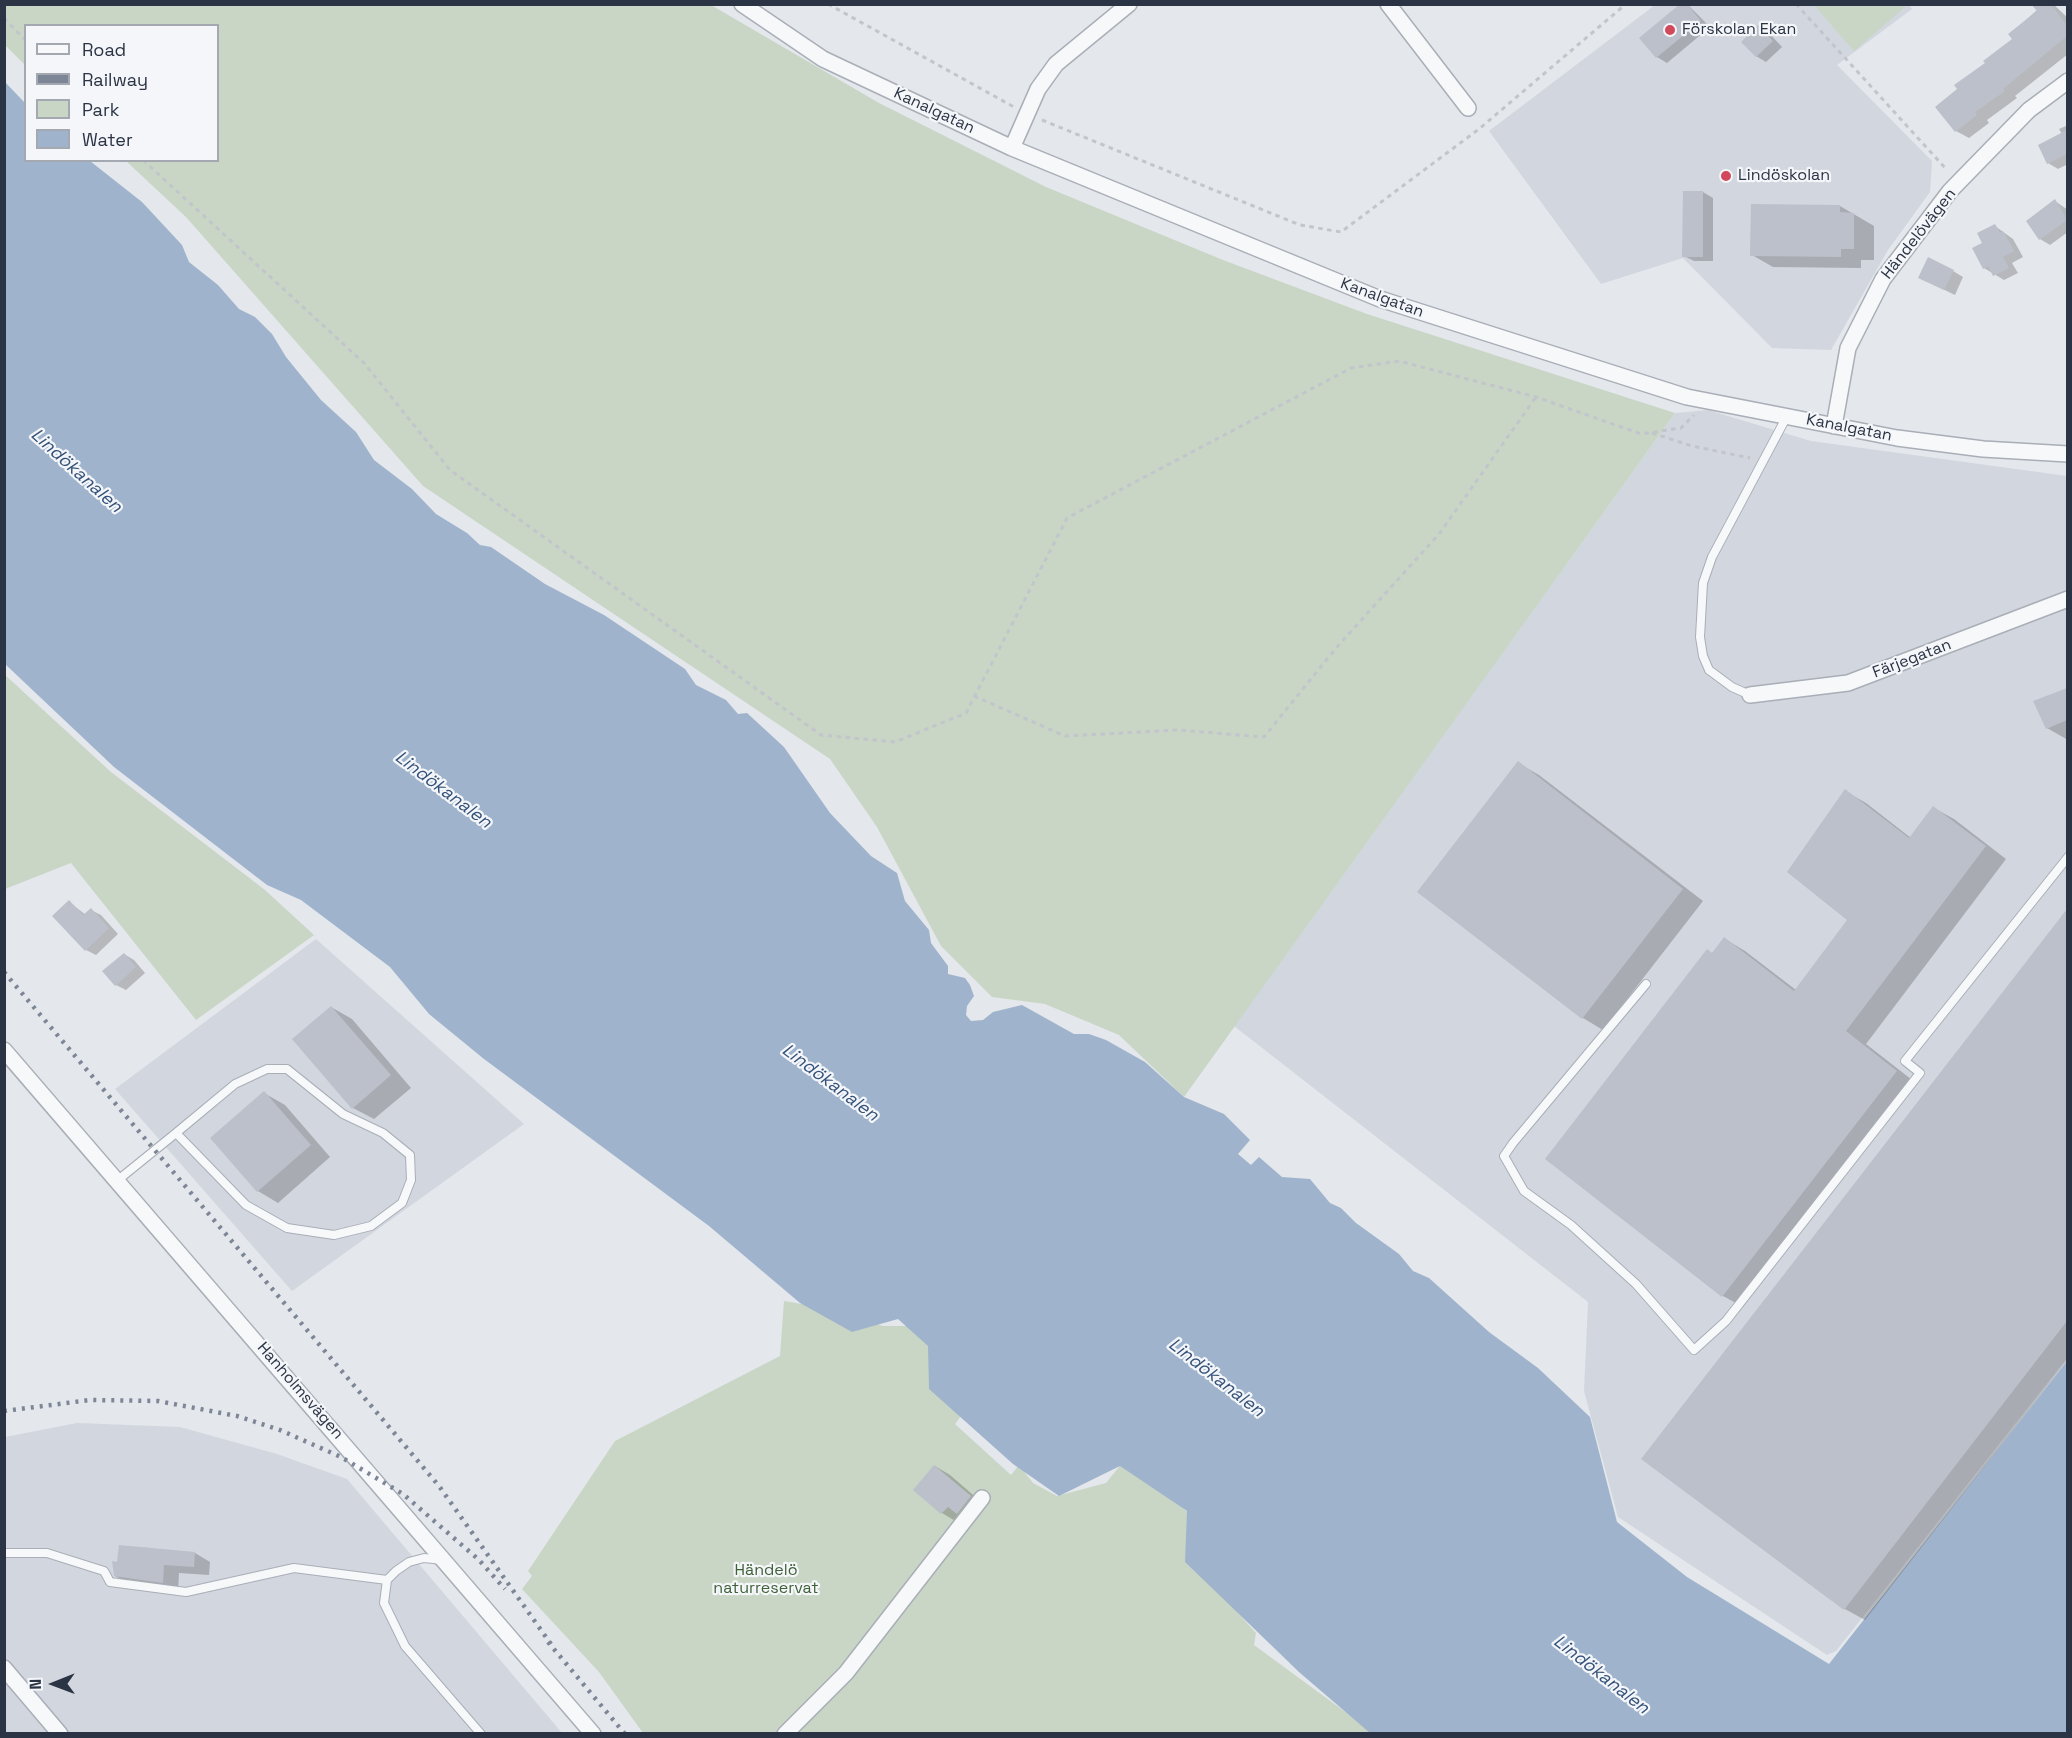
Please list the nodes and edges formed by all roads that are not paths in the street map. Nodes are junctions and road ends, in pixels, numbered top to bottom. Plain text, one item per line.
1 (742, 4) edge
2 (1129, 4) edge
3 (1388, 4) edge
4 (2067, 81) edge
5 (1468, 108) dead end
6 (1012, 148) junction
7 (1787, 416) junction
8 (1834, 426) junction
9 (2067, 454) edge
10 (2067, 599) edge
11 (1750, 695) joint
12 (2067, 857) edge
13 (1646, 984) dead end
14 (4, 1050) edge
15 (176, 1133) junction
16 (118, 1180) junction
17 (982, 1498) dead end
18 (4, 1553) edge
19 (444, 1560) junction
20 (387, 1580) junction
21 (4, 1668) edge
22 (60, 1734) edge
23 (482, 1734) edge
24 (593, 1734) edge
25 (785, 1734) edge

1 - 6 street, Kanalgatan
2 - 6 street
3 - 5 street
4 - 8 street, Händelövägen
6 - 7 street, Kanalgatan
7 - 8 street, Kanalgatan
7 - 11 lane
8 - 9 street, Kanalgatan
10 - 11 street, Färjegatan
12 - 13 lane
14 - 16 street, Hanholmsvägen
15 - 15 lane
15 - 16 lane
16 - 19 street, Hanholmsvägen
17 - 25 street
18 - 20 lane
19 - 20 lane
19 - 24 street, Hanholmsvägen
20 - 23 lane
21 - 22 street

